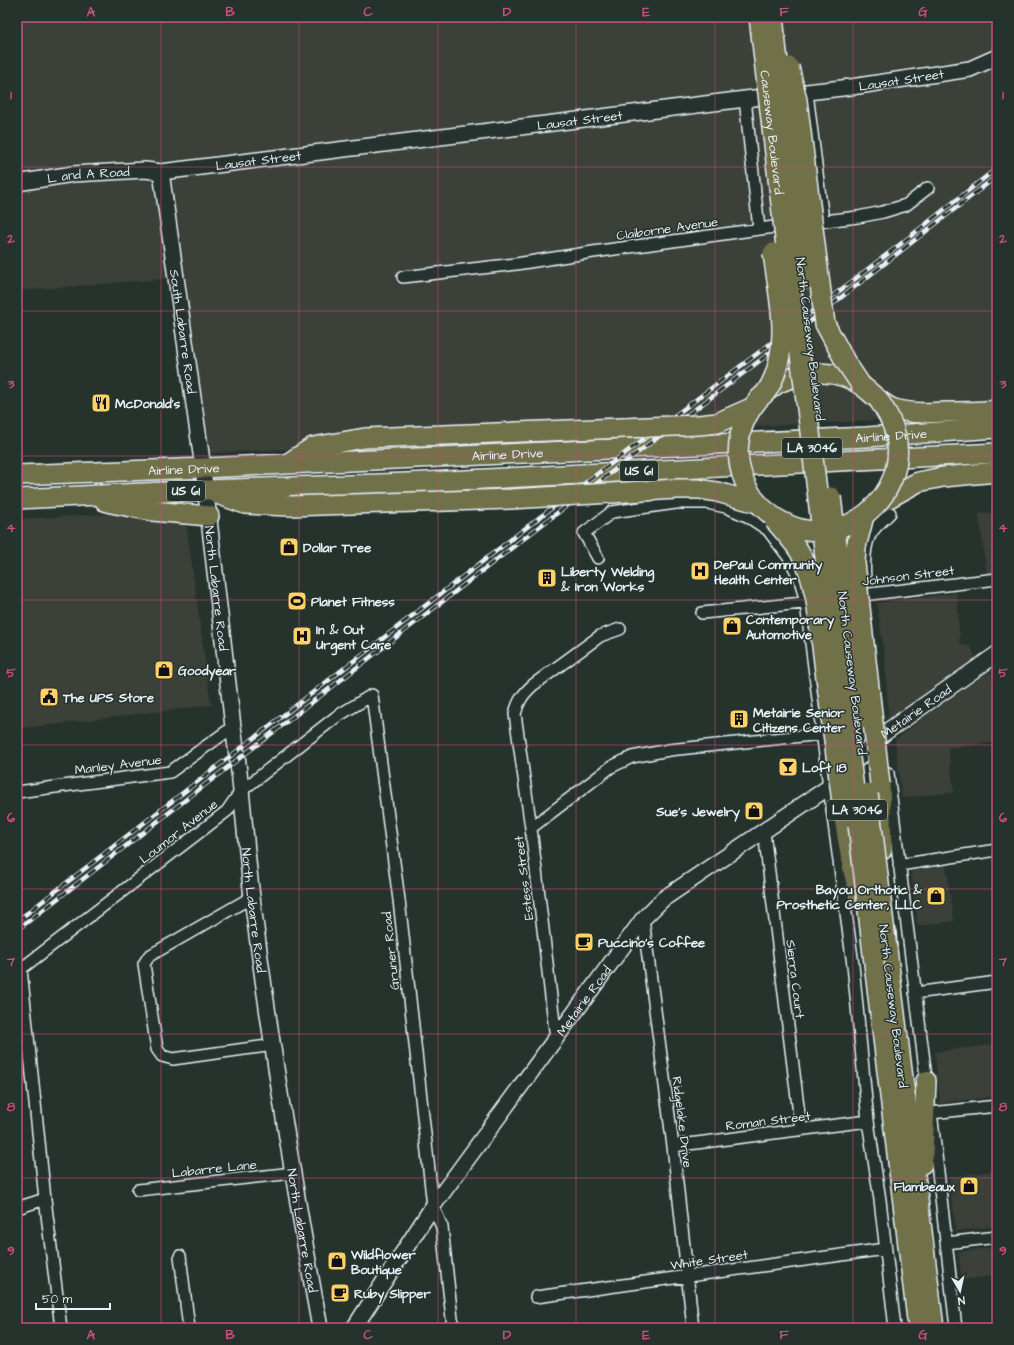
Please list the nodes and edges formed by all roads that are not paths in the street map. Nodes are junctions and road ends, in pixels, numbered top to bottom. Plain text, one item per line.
1 (756, 17) edge
2 (759, 17) edge
3 (773, 17) edge
4 (777, 17) edge
5 (997, 57) edge
6 (807, 93) junction
7 (744, 99) junction
8 (160, 172) junction
9 (17, 183) edge
10 (928, 188) dead end
11 (823, 221) junction
12 (759, 229) junction
13 (786, 247) joint
14 (403, 277) dead end
15 (861, 385) junction
16 (766, 392) junction
17 (878, 399) junction
18 (752, 408) junction
19 (997, 410) edge
20 (997, 428) edge
21 (997, 452) edge
22 (289, 463) junction
23 (203, 468) junction
24 (997, 472) edge
25 (17, 475) edge
26 (206, 490) junction
27 (90, 495) junction
28 (17, 499) edge
29 (763, 508) junction
30 (884, 509) junction
31 (209, 516) junction
32 (864, 516) junction
33 (598, 558) dead end
34 (997, 579) edge
35 (866, 594) junction
36 (806, 603) junction
37 (702, 613) dead end
38 (620, 630) dead end
39 (997, 654) edge
40 (372, 695) joint
41 (233, 727) junction
42 (822, 734) junction
43 (883, 734) junction
44 (829, 787) junction
45 (22, 791) edge
46 (241, 791) junction
47 (17, 802) edge
48 (531, 828) junction
49 (764, 832) junction
50 (997, 850) edge
51 (899, 865) junction
52 (252, 897) junction
53 (643, 919) junction
54 (880, 950) junction
55 (19, 971) edge
56 (882, 972) junction
57 (997, 982) edge
58 (915, 993) junction
59 (556, 1039) junction
60 (274, 1045) junction
61 (926, 1081) junction
62 (997, 1106) edge
63 (931, 1113) junction
64 (868, 1121) junction
65 (801, 1130) junction
66 (673, 1146) junction
67 (293, 1173) junction
68 (917, 1189) junction
69 (138, 1190) dead end
70 (45, 1199) junction
71 (433, 1206) junction
72 (17, 1208) edge
73 (997, 1237) edge
74 (946, 1243) junction
75 (885, 1249) junction
76 (180, 1256) dead end
77 (686, 1276) junction
78 (536, 1297) dead end
79 (61, 1328) edge
80 (189, 1328) edge
81 (320, 1328) edge
82 (354, 1328) edge
83 (453, 1328) edge
84 (693, 1328) edge
85 (895, 1328) edge
86 (918, 1328) edge
87 (934, 1328) edge
88 (956, 1328) edge

1 - 16 highway, bridge
2 - 13 highway, Causeway Boulevard / LA 3046, bridge
3 - 54 highway, North Causeway Boulevard, bridge
4 - 15 highway, bridge
5 - 6 street, Lausat Street
6 - 7 street, Lausat Street
6 - 11 street
7 - 8 street, Lausat Street
7 - 12 street
8 - 9 street, L and A Road
8 - 23 street, South Labarre Road
10 - 11 street, Claiborne Avenue
11 - 12 street, Claiborne Avenue
12 - 14 street, Claiborne Avenue
13 - 54 highway, North Causeway Boulevard / LA 3046, bridge
15 - 16 highway, bridge
15 - 17 highway
16 - 18 highway, bridge
17 - 19 highway
17 - 30 highway, bridge
18 - 22 highway, bridge
18 - 29 highway, bridge
20 - 22 highway, Airline Drive / US 61
21 - 26 highway, Airline Drive / US 61
22 - 23 highway, Airline Drive / US 61
23 - 25 highway, Airline Drive / US 61
23 - 26 street, South Labarre Road
24 - 30 highway
26 - 27 highway, Airline Drive / US 61
26 - 29 highway, bridge
26 - 31 street, North Labarre Road
27 - 28 highway, Airline Drive / US 61
27 - 31 highway
29 - 32 highway, bridge
29 - 54 highway, bridge
30 - 32 highway, bridge
30 - 35 street, North Causeway Boulevard
31 - 41 street, North Labarre Road
32 - 54 highway, bridge
33 - 36 street
34 - 35 street, Johnson Street
35 - 36 street, Johnson Street
35 - 43 street, North Causeway Boulevard
36 - 37 street, Johnson Street
36 - 42 street
38 - 48 street, Estess Street
39 - 43 street, Metairie Road
40 - 46 street, Loumor Avenue
40 - 71 street, Gruner Road
41 - 45 street, Manley Avenue
41 - 46 street, North Labarre Road
42 - 44 street
42 - 48 street
43 - 44 street, Metairie Road
43 - 51 street, North Causeway Boulevard
44 - 49 street, Metairie Road
44 - 64 street
45 - 47 street
46 - 52 street, North Labarre Road
46 - 55 street, Loumor Avenue
48 - 59 street, Estess Street
49 - 53 street, Metairie Road
49 - 65 street, Sierra Court
50 - 51 street
51 - 58 street, North Causeway Boulevard
52 - 60 street, North Labarre Road
52 - 60 street
53 - 59 street, Metairie Road
53 - 66 street, Ridgelake Drive
54 - 56 highway, North Causeway Boulevard
55 - 70 street
56 - 68 highway, North Causeway Boulevard
56 - 86 highway, North Causeway Boulevard
57 - 58 street
58 - 61 street, North Causeway Boulevard
59 - 71 street, Metairie Road
60 - 67 street, North Labarre Road
61 - 63 street, North Causeway Boulevard
61 - 68 highway
62 - 63 street
63 - 74 street, North Causeway Boulevard
64 - 65 street, Roman Street
64 - 75 street
65 - 66 street, Roman Street
66 - 77 street, Ridgelake Drive
67 - 69 street, Labarre Lane
67 - 81 street, North Labarre Road
68 - 87 highway, North Causeway Boulevard
70 - 72 street
70 - 79 street
71 - 82 street, Metairie Road
71 - 83 street, Gruner Road
73 - 74 street
74 - 88 street, North Causeway Boulevard
75 - 77 street, White Street
75 - 85 street
76 - 80 street
77 - 78 street, White Street
77 - 84 street, Ridgelake Drive

